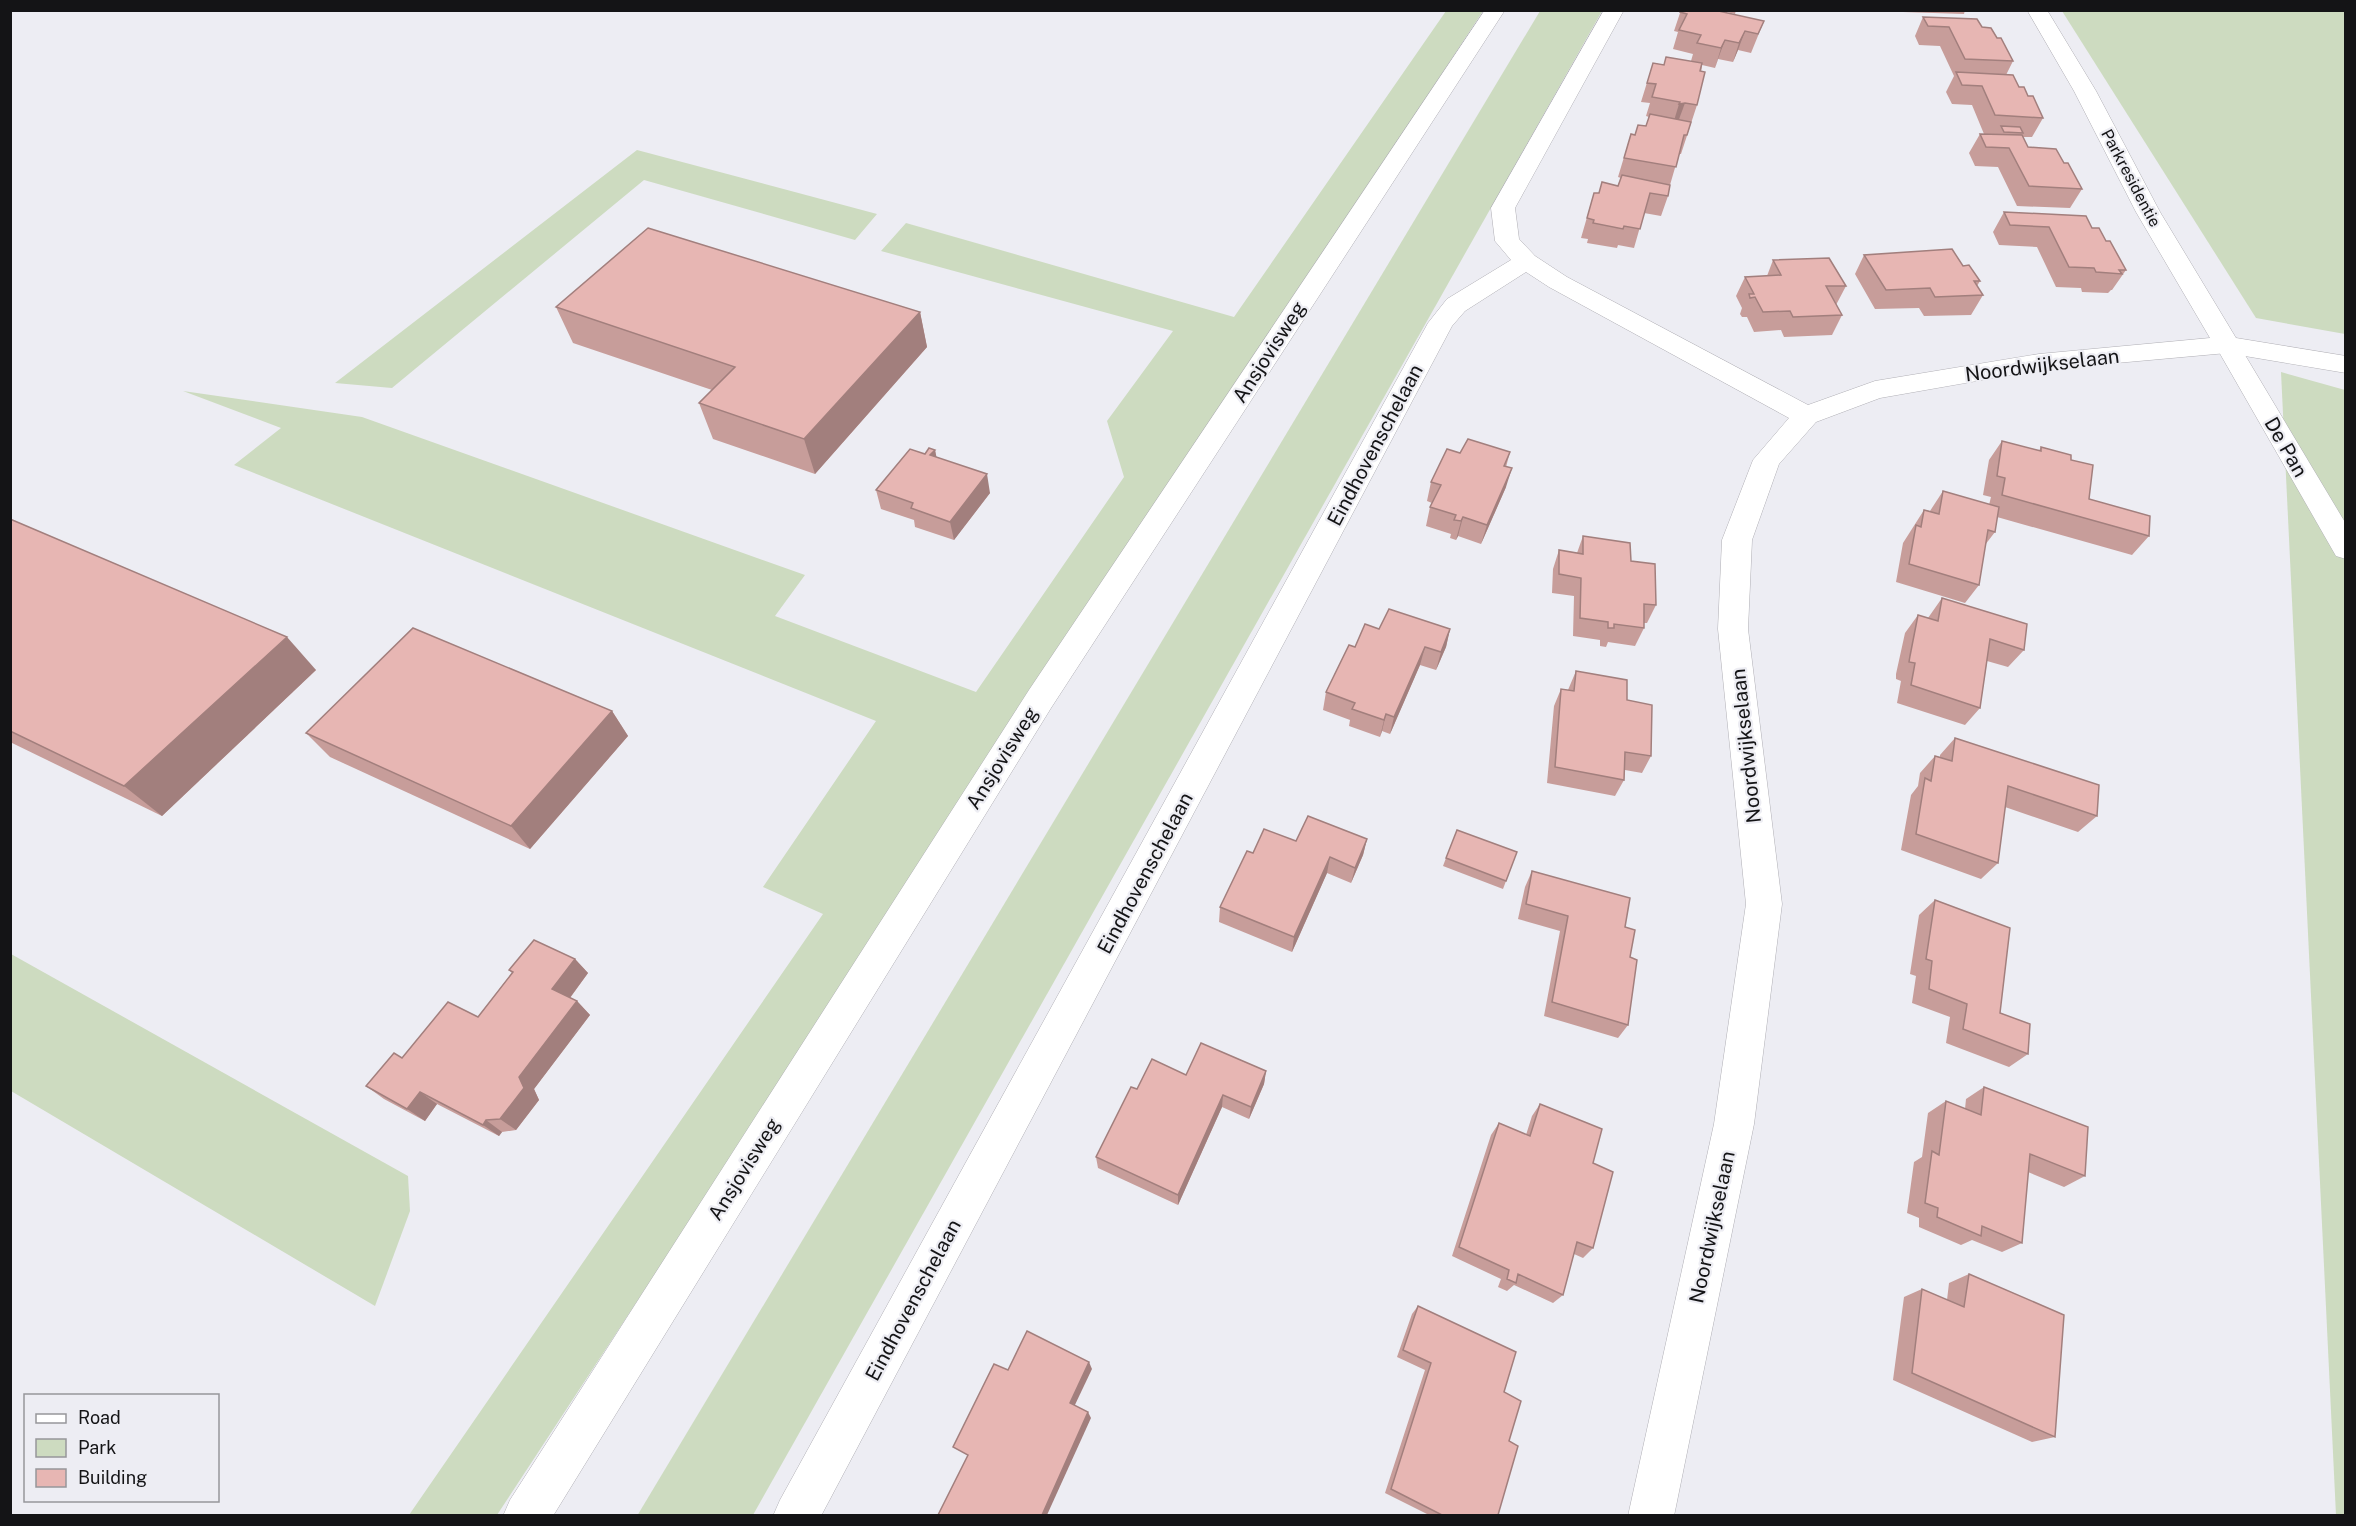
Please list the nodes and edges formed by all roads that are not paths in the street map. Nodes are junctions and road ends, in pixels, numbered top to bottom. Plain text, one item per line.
1 (1495, 10) edge
2 (1614, 10) edge
3 (2037, 10) edge
4 (1526, 261) junction
5 (2228, 345) junction
6 (2346, 365) edge
7 (1806, 416) junction
8 (2346, 549) edge
9 (526, 1515) edge
10 (796, 1515) edge
11 (1651, 1515) edge

1 - 9 street, Ansjovisweg
2 - 4 street
3 - 5 street, Parkresidentie
4 - 7 street
4 - 10 street, Eindhovenschelaan
5 - 6 street, Noordwijkselaan
5 - 7 street, Noordwijkselaan
5 - 8 lane, De Pan
7 - 11 street, Noordwijkselaan

